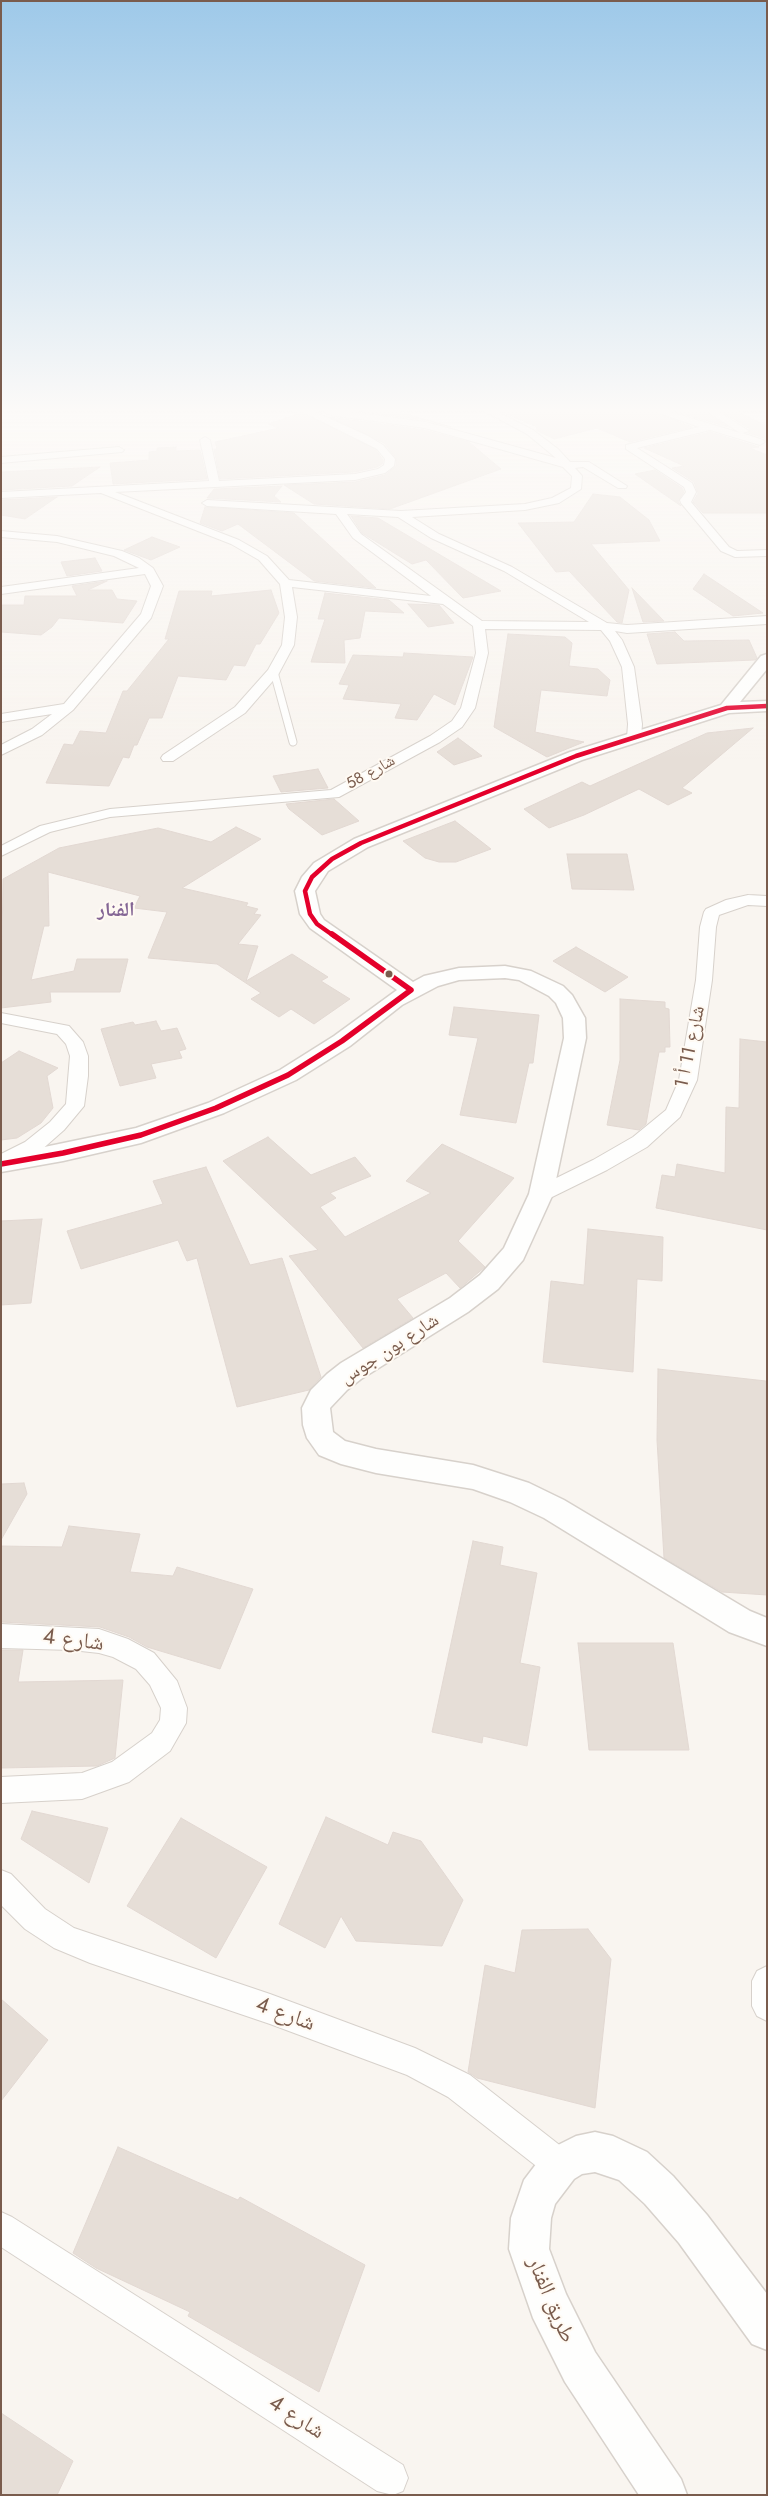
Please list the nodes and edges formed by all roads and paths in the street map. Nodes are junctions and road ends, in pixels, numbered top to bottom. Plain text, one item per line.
1 (4, 528) edge
2 (199, 528) edge
3 (352, 528) edge
4 (424, 528) edge
5 (708, 528) edge
6 (1, 534) edge
7 (16, 535) junction
8 (767, 553) edge
9 (149, 570) junction
10 (286, 583) junction
11 (1, 591) edge
12 (448, 602) junction
13 (767, 620) edge
14 (479, 625) junction
15 (604, 626) junction
16 (767, 659) edge
17 (274, 672) junction
18 (767, 706) edge
19 (68, 707) junction
20 (728, 708) junction
21 (1, 718) edge
22 (634, 738) junction
23 (293, 742) dead end
24 (1, 751) edge
25 (168, 758) dead end
26 (1, 852) edge
27 (767, 901) edge
28 (410, 990) junction
29 (1, 1018) edge
30 (1, 1163) edge
31 (541, 1194) junction
32 (767, 1632) edge
33 (1, 1636) edge
34 (1, 1790) edge
35 (1, 1884) edge
36 (767, 1981) edge
37 (767, 2006) edge
38 (560, 2165) junction
39 (1, 2228) edge
40 (767, 2329) edge
41 (390, 2478) dead end
42 (665, 2495) edge

1 - 7 street
2 - 10 street
3 - 12 street
4 - 15 street
5 - 8 street
6 - 7 street
7 - 9 street
9 - 11 street
9 - 19 street
10 - 12 street
10 - 17 street
12 - 14 street
13 - 15 street
14 - 15 street
14 - 26 street, شارع 58
15 - 22 street
16 - 20 street
17 - 23 lane
17 - 25 street
18 - 20 street
19 - 21 street
19 - 24 street
20 - 22 street
22 - 28 street
27 - 31 street, شارع 11 أ 1
28 - 30 street, شارع بون جوس
28 - 31 street, شارع بون جوس
29 - 30 street
31 - 32 street, شارع بون جوس
33 - 34 street, شارع 4
35 - 38 street, شارع 4
36 - 37 street
38 - 40 street, طريق الفنار
38 - 42 street, طريق الفنار
39 - 41 street, شارع 4

